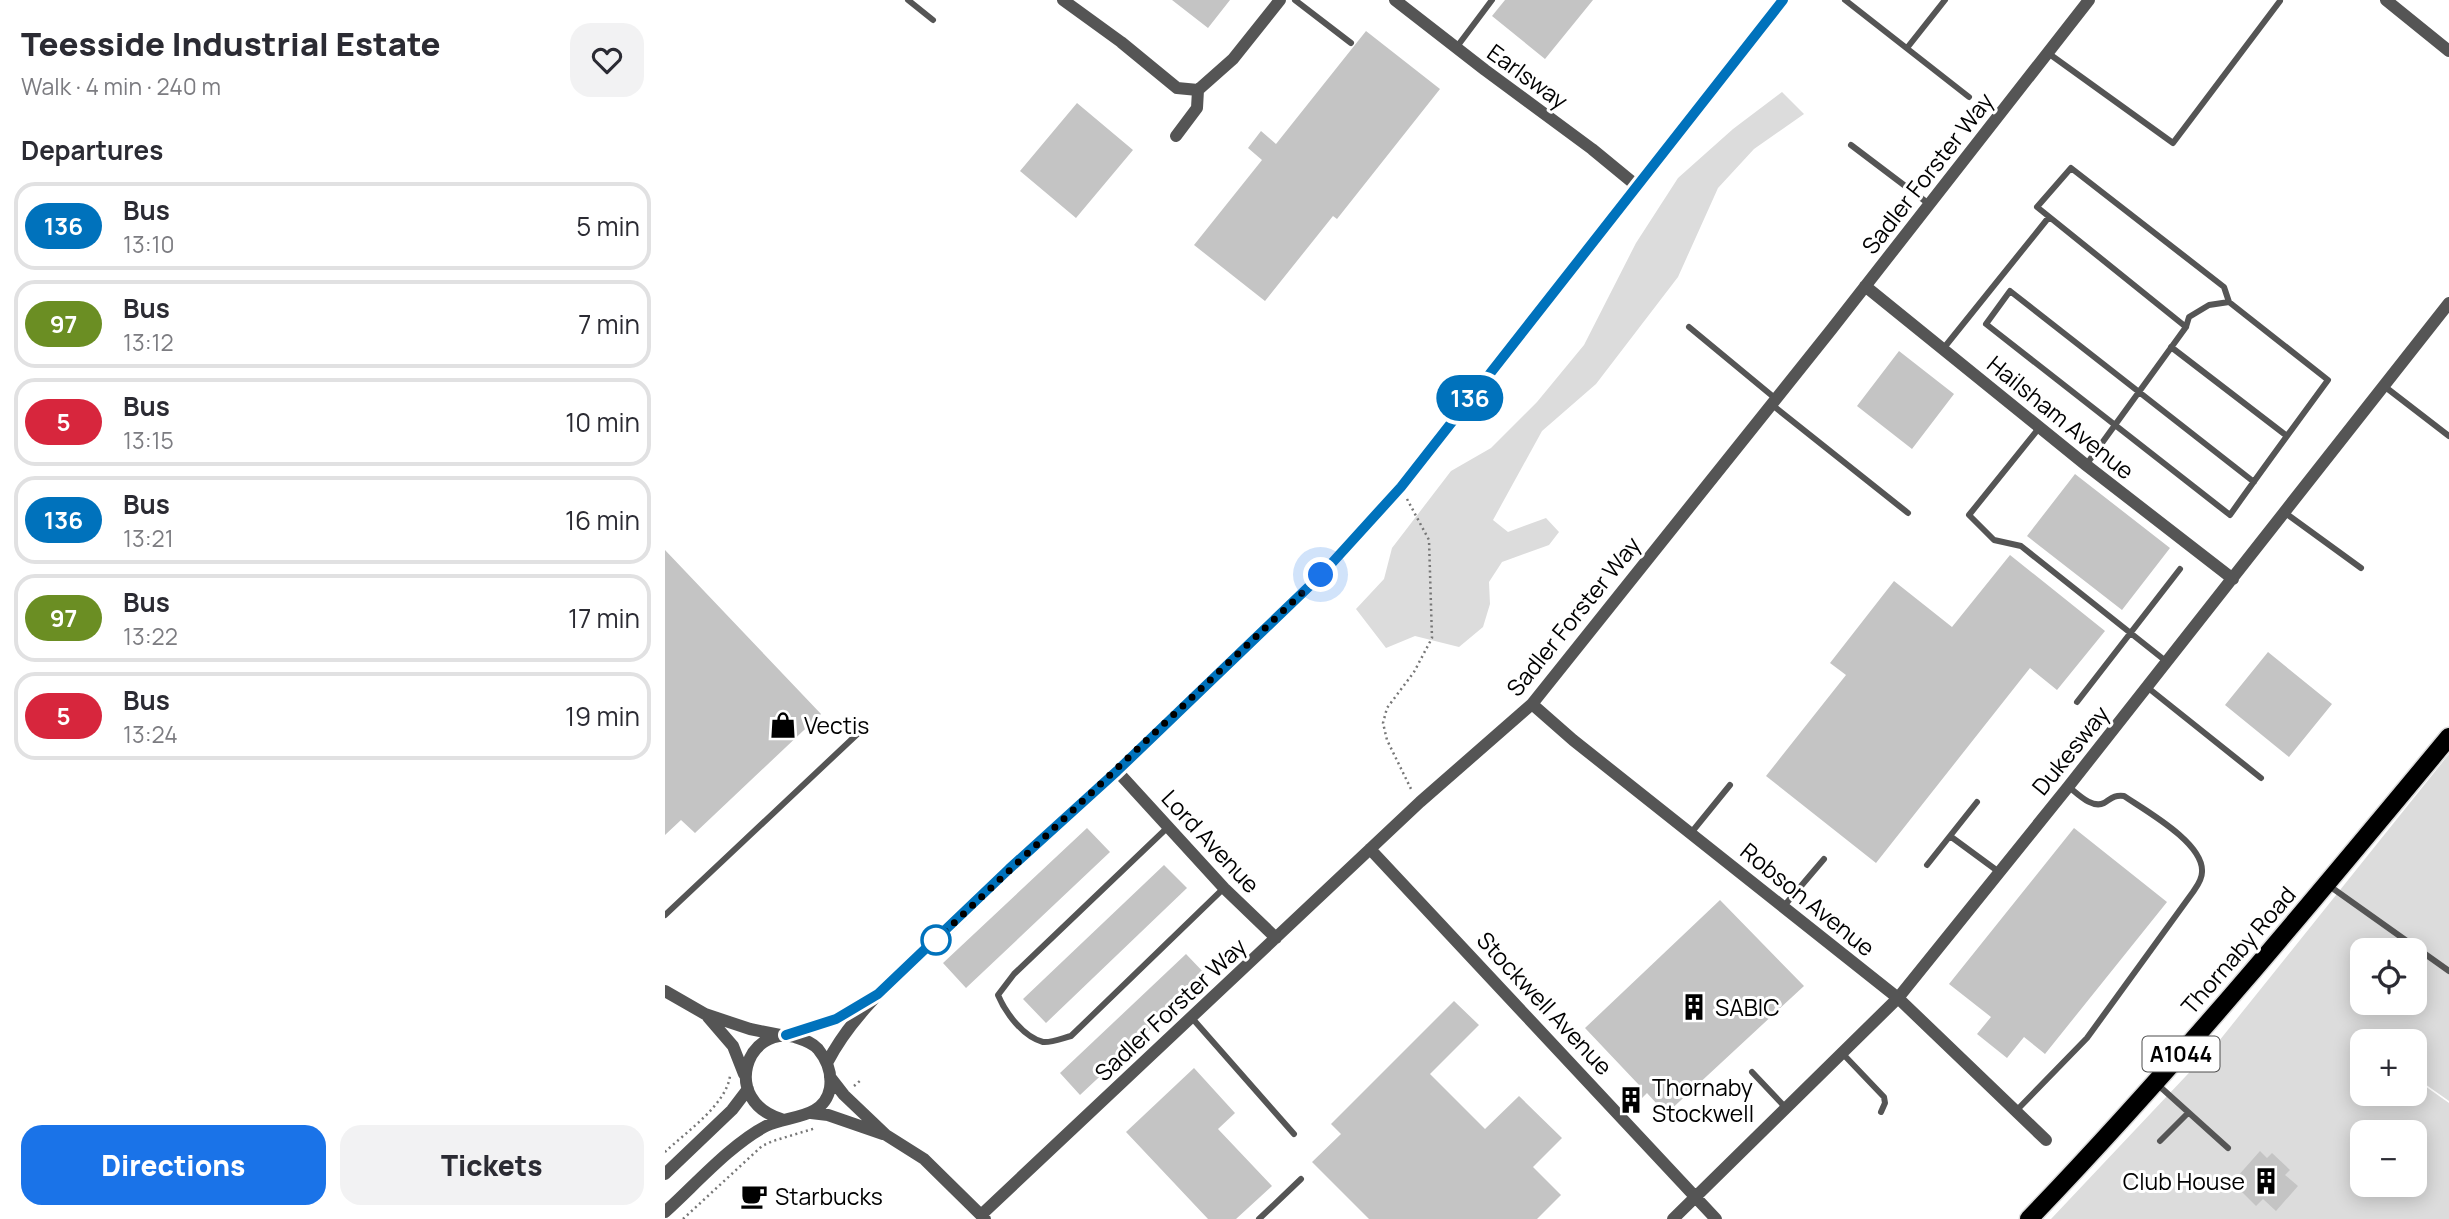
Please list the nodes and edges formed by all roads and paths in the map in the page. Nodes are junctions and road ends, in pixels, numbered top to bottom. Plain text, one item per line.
1 (908, 0) edge
2 (1063, 0) edge
3 (1280, 0) edge
4 (1295, 0) edge
5 (1395, 0) edge
6 (1492, 0) edge
7 (1783, 0) edge
8 (1845, 0) edge
9 (1945, 0) edge
10 (2089, 0) edge
11 (2385, 0) edge
12 (2280, 1) edge
13 (933, 20) dead end
14 (1351, 43) dead end
15 (1456, 48) junction
16 (1907, 48) junction
17 (2449, 51) edge
18 (2048, 53) junction
19 (1198, 90) junction
20 (1969, 97) dead end
21 (1176, 136) dead end
22 (1850, 145) dead end
23 (1637, 186) junction
24 (1929, 204) junction
25 (2049, 217) junction
26 (1865, 286) junction
27 (2229, 302) junction
28 (2449, 303) edge
29 (1689, 327) dead end
30 (2186, 327) junction
31 (2171, 347) junction
32 (1943, 349) junction
33 (2384, 386) junction
34 (2140, 394) junction
35 (1773, 402) junction
36 (2040, 426) junction
37 (2116, 426) junction
38 (2287, 436) junction
39 (2449, 436) edge
40 (2086, 465) junction
41 (2253, 482) junction
42 (1401, 487) junction
43 (2284, 512) junction
44 (1908, 513) dead end
45 (2361, 568) dead end
46 (2180, 569) dead end
47 (2233, 579) junction
48 (2130, 634) junction
49 (2167, 662) junction
50 (2147, 687) junction
51 (2077, 702) dead end
52 (1532, 705) junction
53 (867, 724) dead end
54 (2449, 737) edge
55 (1117, 771) junction
56 (2261, 778) dead end
57 (1730, 785) dead end
58 (2068, 787) junction
59 (1420, 802) junction
60 (1977, 802) dead end
61 (1168, 827) junction
62 (1691, 833) junction
63 (1950, 836) junction
64 (1370, 849) junction
65 (1824, 859) dead end
66 (1927, 865) dead end
67 (1999, 872) junction
68 (2327, 884) junction
69 (1224, 888) junction
70 (1784, 906) junction
71 (665, 915) edge
72 (1276, 938) junction
73 (2449, 971) edge
74 (665, 991) edge
75 (878, 994) junction
76 (1898, 998) junction
77 (705, 1014) junction
78 (1192, 1018) junction
79 (783, 1036) junction
80 (1843, 1054) junction
81 (827, 1063) junction
82 (730, 1070) dead end
83 (1752, 1072) dead end
84 (745, 1075) junction
85 (830, 1077) junction
86 (2156, 1083) junction
87 (748, 1089) junction
88 (1787, 1109) junction
89 (2015, 1111) junction
90 (1881, 1112) dead end
91 (2188, 1112) junction
92 (811, 1113) junction
93 (782, 1119) junction
94 (823, 1126) dead end
95 (1294, 1133) dead end
96 (886, 1136) junction
97 (2046, 1140) dead end
98 (2160, 1141) dead end
99 (2228, 1148) dead end
100 (665, 1152) edge
101 (665, 1174) edge
102 (1301, 1179) dead end
103 (1695, 1197) junction
104 (665, 1212) edge
105 (983, 1217) edge
106 (683, 1219) edge
107 (1259, 1219) edge
108 (1673, 1219) edge
109 (1716, 1219) edge
110 (2029, 1219) edge

1 - 13 lane
2 - 19 street
3 - 19 street
4 - 14 lane
5 - 15 street, Earlsway
6 - 15 lane
7 - 23 street
8 - 16 lane
9 - 16 lane
10 - 18 street, Sadler Forster Way
11 - 17 street
12 - 18 lane
15 - 23 street, Earlsway
16 - 20 lane
18 - 24 street, Sadler Forster Way
19 - 21 street
22 - 24 lane
23 - 42 street
24 - 26 street, Sadler Forster Way
25 - 27 lane
25 - 30 lane
25 - 32 lane
26 - 32 street, Hailsham Avenue
26 - 35 street, Sadler Forster Way
27 - 30 lane
27 - 38 lane
28 - 33 street, Dukesway
29 - 35 lane
30 - 31 lane
31 - 34 lane
31 - 38 lane
32 - 36 street, Hailsham Avenue
33 - 39 lane
33 - 43 street, Dukesway
34 - 37 lane
34 - 37 lane
34 - 41 lane
35 - 44 lane
35 - 52 street, Sadler Forster Way
36 - 40 street, Hailsham Avenue
36 - 48 lane
37 - 40 lane
37 - 41 lane
38 - 41 lane
40 - 47 street, Hailsham Avenue
42 - 55 street
42 - 59 path
43 - 45 lane
43 - 47 street, Dukesway
46 - 48 lane
47 - 49 street, Dukesway
48 - 49 lane
48 - 51 lane
49 - 50 street, Dukesway
50 - 56 lane
50 - 58 street, Dukesway
52 - 59 street, Sadler Forster Way
52 - 62 street, Robson Avenue
53 - 71 lane
54 - 68 main road, Thornaby Road / A1044
55 - 61 street, Lord Avenue
55 - 75 street
57 - 62 lane
58 - 67 street, Dukesway
58 - 89 lane
59 - 64 street, Sadler Forster Way
60 - 63 lane
61 - 69 street, Lord Avenue
61 - 69 lane
62 - 70 street, Robson Avenue
63 - 66 lane
63 - 67 lane
64 - 72 street, Sadler Forster Way
64 - 103 street, Stockwell Avenue
65 - 70 lane
67 - 76 street, Dukesway
68 - 73 lane
68 - 86 main road, Thornaby Road / A1044
69 - 72 street, Lord Avenue
70 - 76 street, Robson Avenue
72 - 78 street, Sadler Forster Way
74 - 77 street
75 - 79 street
75 - 81 street
76 - 80 street, Dukesway
76 - 89 street, Robson Avenue
77 - 79 street
77 - 84 street
78 - 95 lane
78 - 105 street, Sadler Forster Way
79 - 81 street
79 - 84 street
80 - 88 street, Dukesway
80 - 90 lane
81 - 85 street
82 - 100 path
83 - 88 lane
84 - 87 street
85 - 92 street
85 - 96 street
86 - 91 lane
86 - 110 main road, Thornaby Road / A1044
87 - 93 street
87 - 101 street
88 - 103 street, Dukesway
89 - 97 street, Robson Avenue
91 - 98 lane
91 - 99 lane
92 - 93 street
92 - 96 street
93 - 104 street
94 - 106 path
96 - 105 street
102 - 107 lane
103 - 108 street, Dukesway
103 - 109 street, Stockwell Avenue

